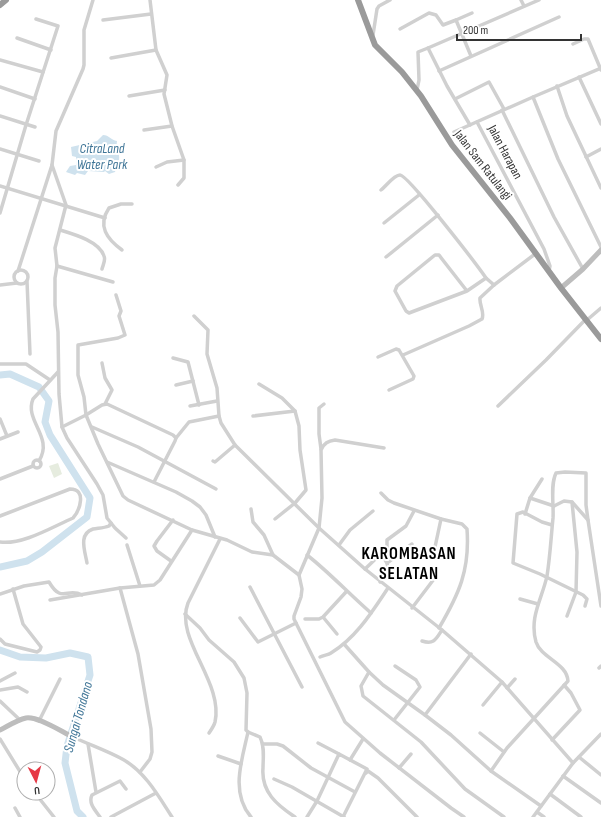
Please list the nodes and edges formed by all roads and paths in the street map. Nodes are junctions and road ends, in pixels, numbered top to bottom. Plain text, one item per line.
1 (6, 0) edge
2 (93, 0) edge
3 (150, 0) edge
4 (358, 0) edge
5 (390, 0) edge
6 (521, 0) edge
7 (539, 0) edge
8 (0, 5) edge
9 (524, 6) junction
10 (472, 13) dead end
11 (151, 14) junction
12 (559, 17) dead end
13 (36, 19) dead end
14 (103, 20) dead end
15 (456, 20) junction
16 (400, 29) dead end
17 (462, 34) junction
18 (17, 38) dead end
19 (372, 38) junction
20 (573, 44) dead end
21 (428, 48) junction
22 (51, 50) junction
23 (156, 50) junction
24 (471, 56) junction
25 (111, 58) dead end
26 (0, 60) edge
27 (601, 69) edge
28 (439, 71) junction
29 (43, 72) junction
30 (579, 77) junction
31 (557, 86) junction
32 (0, 87) edge
33 (165, 90) junction
34 (417, 90) junction
35 (129, 96) dead end
36 (533, 96) junction
37 (35, 99) junction
38 (455, 99) junction
39 (503, 110) junction
40 (0, 116) edge
41 (476, 122) junction
42 (601, 124) edge
43 (26, 125) junction
44 (470, 125) junction
45 (172, 126) junction
46 (35, 127) dead end
47 (144, 130) dead end
48 (454, 132) dead end
49 (0, 149) edge
50 (601, 149) edge
51 (17, 154) junction
52 (586, 157) junction
53 (184, 160) junction
54 (39, 161) dead end
55 (52, 165) junction
56 (156, 167) dead end
57 (178, 185) dead end
58 (0, 186) edge
59 (8, 188) junction
60 (601, 188) edge
61 (381, 190) dead end
62 (419, 195) junction
63 (41, 198) junction
64 (132, 204) dead end
65 (66, 205) junction
66 (0, 213) edge
67 (438, 215) junction
68 (105, 218) junction
69 (384, 223) dead end
70 (60, 230) junction
71 (601, 249) edge
72 (122, 250) dead end
73 (535, 254) junction
74 (386, 257) dead end
75 (57, 266) junction
76 (102, 269) dead end
77 (583, 269) junction
78 (18, 271) junction
79 (548, 271) junction
80 (486, 278) junction
81 (26, 281) junction
82 (17, 282) junction
83 (113, 282) dead end
84 (0, 285) edge
85 (494, 285) junction
86 (561, 288) junction
87 (467, 291) junction
88 (116, 295) dead end
89 (601, 308) edge
90 (194, 316) dead end
91 (586, 320) junction
92 (601, 339) edge
93 (30, 354) dead end
94 (403, 355) junction
95 (378, 357) dead end
96 (173, 358) dead end
97 (102, 363) dead end
98 (0, 364) edge
99 (58, 372) junction
100 (50, 380) junction
101 (193, 381) junction
102 (259, 384) dead end
103 (176, 385) dead end
104 (388, 390) dead end
105 (217, 401) junction
106 (105, 404) junction
107 (324, 404) dead end
108 (199, 405) junction
109 (190, 406) dead end
110 (498, 406) dead end
111 (295, 411) junction
112 (86, 415) junction
113 (219, 416) junction
114 (253, 416) dead end
115 (0, 420) edge
116 (62, 427) junction
117 (92, 427) junction
118 (18, 432) dead end
119 (7, 436) junction
120 (176, 438) junction
121 (0, 439) edge
122 (235, 445) junction
123 (384, 448) dead end
124 (322, 450) junction
125 (165, 461) junction
126 (213, 461) dead end
127 (107, 462) junction
128 (0, 479) edge
129 (542, 479) dead end
130 (154, 482) junction
131 (216, 489) dead end
132 (381, 493) dead end
133 (530, 498) junction
134 (295, 502) junction
135 (572, 502) junction
136 (554, 506) junction
137 (251, 510) dead end
138 (373, 511) dead end
139 (414, 511) junction
140 (525, 514) junction
141 (0, 516) edge
142 (275, 518) dead end
143 (441, 519) junction
144 (173, 520) junction
145 (588, 520) junction
146 (111, 523) junction
147 (552, 525) junction
148 (319, 528) junction
149 (192, 530) junction
150 (215, 537) junction
151 (126, 538) dead end
152 (220, 539) junction
153 (0, 542) edge
154 (412, 544) dead end
155 (127, 545) dead end
156 (339, 545) junction
157 (435, 547) dead end
158 (381, 554) junction
159 (273, 555) junction
160 (307, 555) junction
161 (171, 561) junction
162 (87, 563) dead end
163 (387, 563) junction
164 (365, 569) junction
165 (299, 575) junction
166 (546, 578) junction
167 (434, 579) dead end
168 (380, 582) junction
169 (140, 586) junction
170 (120, 588) junction
171 (250, 588) dead end
172 (388, 588) junction
173 (13, 589) junction
174 (346, 592) junction
175 (576, 592) junction
176 (0, 594) edge
177 (82, 595) junction
178 (520, 599) dead end
179 (50, 600) dead end
180 (538, 604) junction
181 (585, 606) dead end
182 (601, 606) edge
183 (412, 608) junction
184 (371, 613) junction
185 (185, 614) junction
186 (567, 616) dead end
187 (322, 617) junction
188 (240, 618) dead end
189 (305, 619) dead end
190 (296, 623) junction
191 (441, 629) junction
192 (275, 634) junction
193 (337, 634) dead end
194 (0, 639) edge
195 (422, 642) dead end
196 (344, 644) junction
197 (471, 654) junction
198 (320, 657) dead end
199 (395, 666) dead end
200 (369, 672) junction
201 (16, 673) dead end
202 (60, 679) dead end
203 (515, 679) dead end
204 (0, 681) edge
205 (502, 682) junction
206 (564, 685) junction
207 (302, 687) dead end
208 (507, 688) junction
209 (0, 690) edge
210 (27, 692) dead end
211 (0, 701) edge
212 (408, 702) junction
213 (483, 705) dead end
214 (425, 715) junction
215 (534, 718) junction
216 (20, 720) junction
217 (394, 720) junction
218 (39, 721) junction
219 (0, 730) edge
220 (248, 732) junction
221 (209, 733) dead end
222 (480, 733) dead end
223 (601, 734) edge
224 (73, 737) joint
225 (0, 739) edge
226 (363, 739) junction
227 (552, 740) junction
228 (318, 743) dead end
229 (88, 744) junction
230 (263, 744) junction
231 (504, 752) junction
232 (339, 754) junction
233 (411, 754) dead end
234 (218, 756) dead end
235 (579, 757) junction
236 (350, 760) junction
237 (573, 763) junction
238 (241, 764) junction
239 (16, 765) edge
240 (400, 768) junction
241 (491, 771) junction
242 (140, 772) junction
243 (601, 775) edge
244 (563, 776) junction
245 (328, 777) junction
246 (274, 778) dead end
247 (360, 782) junction
248 (126, 789) dead end
249 (96, 792) junction
250 (356, 792) junction
251 (156, 793) junction
252 (550, 794) junction
253 (41, 801) edge
254 (317, 801) junction
255 (601, 803) edge
256 (541, 806) junction
257 (15, 808) dead end
258 (537, 812) junction
259 (20, 817) edge
260 (54, 817) edge
261 (100, 817) edge
262 (111, 817) edge
263 (171, 817) edge
264 (251, 817) edge
265 (295, 817) edge
266 (307, 817) edge
267 (343, 817) edge
268 (416, 817) edge
269 (464, 817) edge
270 (504, 817) edge
271 (533, 817) edge
272 (544, 817) edge
273 (581, 817) edge

1 - 8 highway
2 - 55 street
3 - 11 street
4 - 19 highway, Jalan Sam Ratulangi
5 - 19 street
6 - 9 street
7 - 9 street
9 - 17 street
10 - 15 street
11 - 14 street
11 - 23 street
12 - 24 street
13 - 22 street
15 - 16 street
15 - 17 street
17 - 21 street
17 - 24 street
18 - 22 street
19 - 34 highway, Jalan Sam Ratulangi
20 - 27 street
21 - 28 street
21 - 34 street
22 - 29 street
23 - 25 street
23 - 33 street
24 - 28 street
26 - 29 street
27 - 30 street, Jalan Harapan
28 - 38 street
29 - 37 street
30 - 31 street, Jalan Harapan
30 - 42 street
31 - 36 street, Jalan Harapan
31 - 52 street
32 - 37 street
33 - 35 street
33 - 45 street
34 - 73 highway, Jalan Sam Ratulangi
36 - 39 street, Jalan Harapan
36 - 71 street
37 - 43 street
38 - 39 street
38 - 44 street
39 - 41 street, Jalan Harapan
39 - 77 street
40 - 43 street
41 - 44 street
41 - 79 street, Jalan Harapan
43 - 46 street
43 - 51 street
44 - 48 street
45 - 47 street
45 - 53 street
49 - 51 street
50 - 52 street
51 - 54 street
51 - 59 street
52 - 60 street
53 - 56 street
53 - 57 street
55 - 63 street
55 - 65 street
58 - 59 street
59 - 63 street
59 - 66 street
61 - 62 street
62 - 67 street
62 - 69 street
63 - 65 street
63 - 78 street
64 - 68 street
65 - 68 street
65 - 70 street
67 - 74 street
67 - 80 street
68 - 72 street
70 - 75 street
70 - 76 street
71 - 77 street
73 - 79 highway, Jalan Sam Ratulangi
73 - 85 street
75 - 83 street
75 - 99 street
77 - 86 street
78 - 81 street
78 - 82 street
79 - 86 highway, Jalan Sam Ratulangi
80 - 85 street
80 - 87 street
81 - 82 street
81 - 93 street
82 - 84 street
85 - 94 street
86 - 91 highway, Jalan Sam Ratulangi
87 - 87 street
88 - 112 street
89 - 91 street
90 - 105 street
91 - 92 highway, Jalan Sam Ratulangi
91 - 110 street
94 - 95 street
94 - 104 street
96 - 101 street
97 - 106 street
98 - 100 street
99 - 100 street
99 - 116 street
100 - 128 street
101 - 103 street
101 - 108 street
102 - 111 street
105 - 108 street
105 - 113 street
106 - 112 street
106 - 120 street
107 - 124 street
108 - 109 street
111 - 114 street
111 - 134 street
112 - 116 street
112 - 117 street
113 - 120 street
113 - 122 street
115 - 119 street
116 - 146 street
117 - 125 street
117 - 127 street
118 - 119 street
119 - 121 street
120 - 125 street
122 - 126 street
122 - 134 street
123 - 124 street
124 - 148 street
125 - 130 street
125 - 131 street
127 - 130 street
127 - 144 street
129 - 133 street
130 - 150 street
132 - 139 street
133 - 136 street
133 - 140 street
134 - 142 street
134 - 148 street
135 - 136 street
135 - 145 street
135 - 175 street
136 - 145 street
136 - 147 street
137 - 159 street
138 - 156 street
139 - 143 street
139 - 158 street
140 - 147 street
140 - 166 street
141 - 153 street
143 - 157 street
143 - 191 street
144 - 149 street
144 - 161 street
145 - 182 street
146 - 151 street
146 - 162 street
147 - 166 street
148 - 156 street
148 - 160 street
149 - 150 street
149 - 161 street
150 - 152 street
152 - 159 street
152 - 185 street
154 - 163 street
155 - 169 street
156 - 164 street
158 - 163 street
158 - 164 street
159 - 165 street
160 - 165 street
160 - 174 street
161 - 169 street
163 - 168 street
164 - 168 street
165 - 190 street
166 - 175 street
166 - 180 street
167 - 183 street
168 - 172 street
169 - 170 street
170 - 177 street
170 - 242 street
171 - 192 street
172 - 183 street
172 - 184 street
173 - 176 street
173 - 177 street
173 - 194 street
174 - 184 street
174 - 187 street
175 - 181 street
175 - 186 street
177 - 179 street
178 - 180 street
180 - 206 street
183 - 191 street
184 - 196 street
185 - 220 street
185 - 221 street
187 - 189 street
187 - 193 street
188 - 192 street
190 - 192 street
190 - 226 street
191 - 195 street
191 - 197 street
192 - 207 street
196 - 198 street
196 - 200 street
197 - 205 street
197 - 214 street
199 - 212 street
200 - 212 street
200 - 217 street
201 - 204 street
202 - 218 street
203 - 208 street
205 - 208 street
205 - 213 street
206 - 215 street
206 - 227 street
208 - 215 street
209 - 210 street
211 - 216 street
212 - 214 street
212 - 217 street
214 - 241 street
215 - 227 street
215 - 231 street
216 - 218 street
216 - 219 street
217 - 270 street
218 - 224 street
220 - 230 street
220 - 238 street
222 - 231 street
223 - 235 street
224 - 229 street
225 - 239 street
226 - 236 street
226 - 240 street
227 - 237 street
228 - 232 street
229 - 242 street
229 - 249 street
230 - 245 street
230 - 265 street
231 - 241 street
232 - 236 street
232 - 245 street
233 - 240 street
234 - 238 street
235 - 237 street
235 - 243 street
236 - 247 street
237 - 244 street
238 - 264 street
240 - 269 street
241 - 256 street
242 - 251 street
244 - 252 street
244 - 255 street
245 - 250 street
245 - 254 street
246 - 254 street
247 - 250 street
247 - 268 street
248 - 249 street
249 - 261 street
250 - 267 street
251 - 262 street
251 - 263 street
252 - 256 street
252 - 273 street
253 - 260 street
254 - 266 street
254 - 267 street
256 - 258 street
257 - 259 street
258 - 271 street
258 - 272 street

